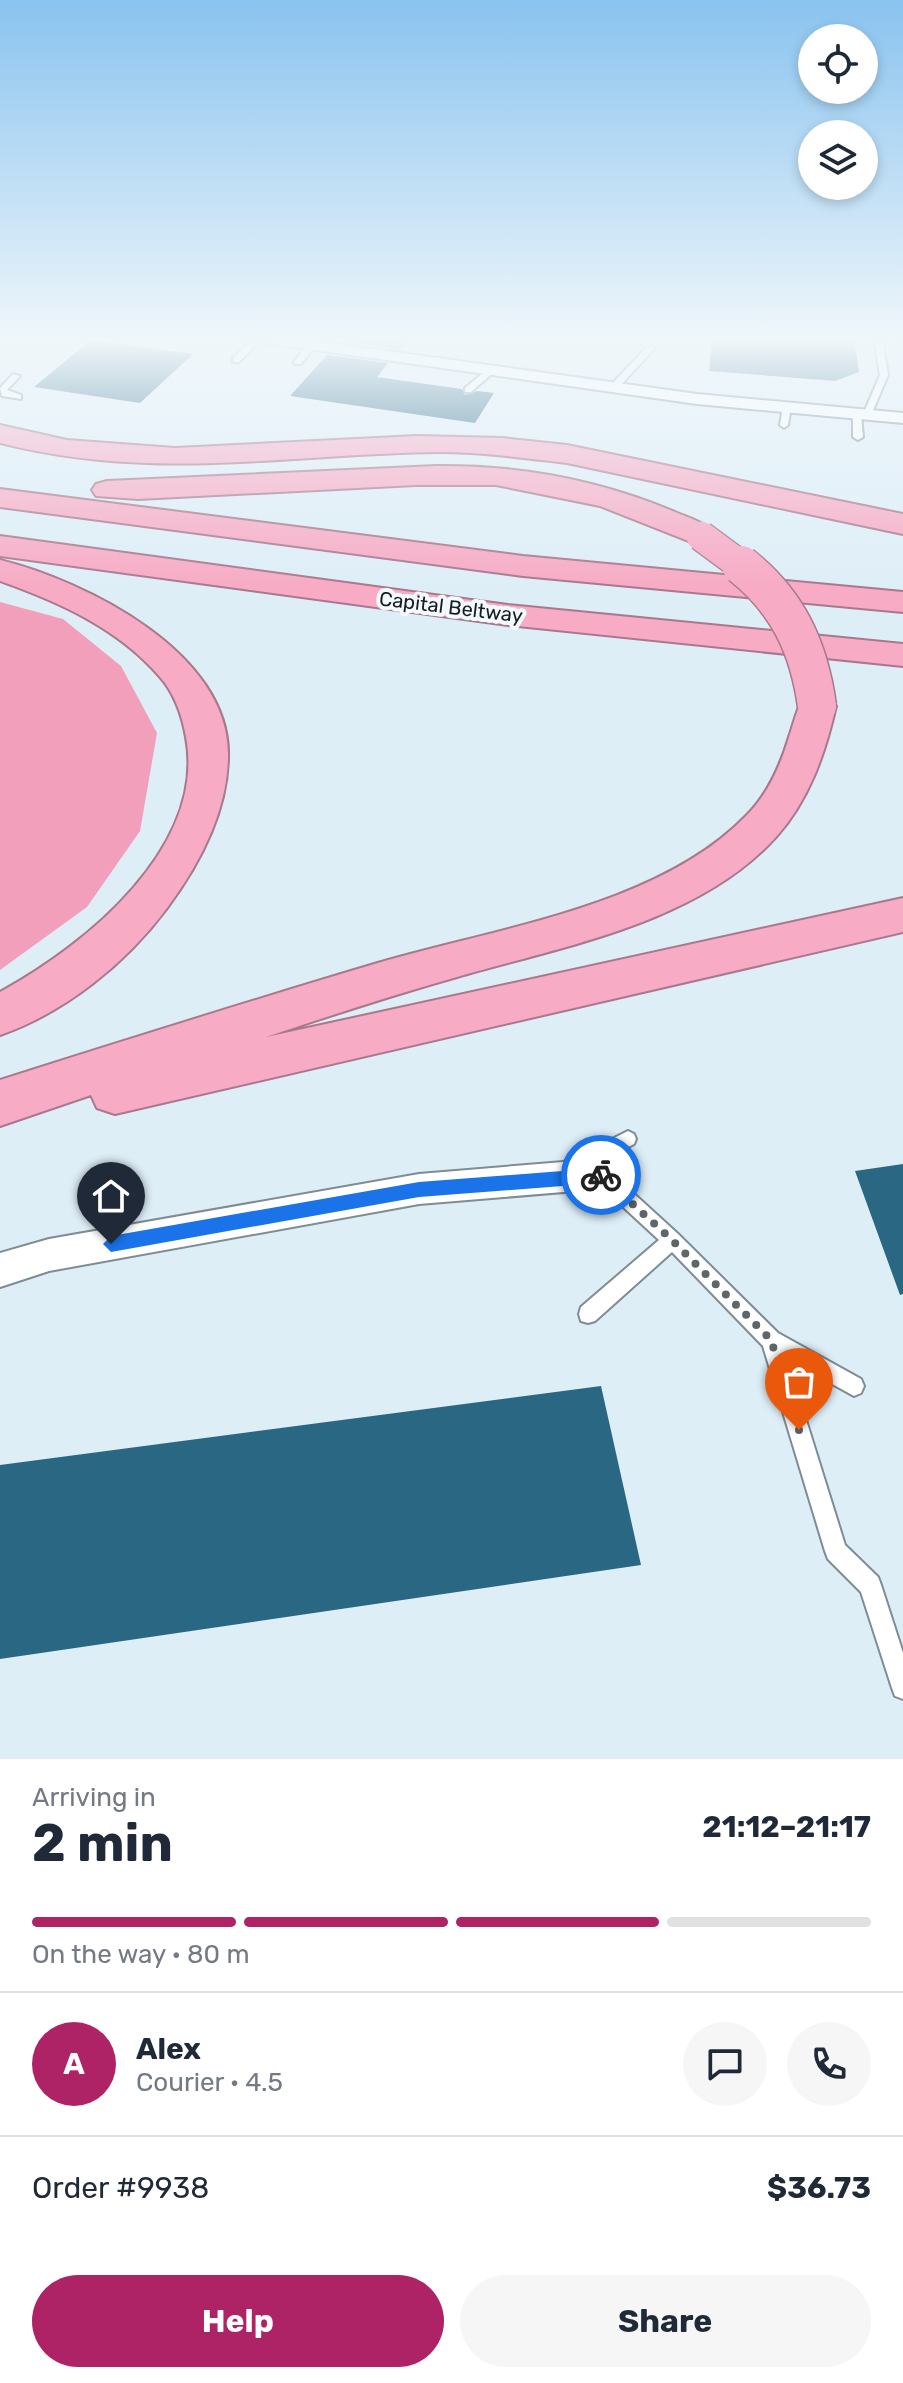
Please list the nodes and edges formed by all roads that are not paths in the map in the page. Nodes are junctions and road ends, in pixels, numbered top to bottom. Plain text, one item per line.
1 (785, 421) edge
2 (861, 421) edge
3 (784, 425) dead end
4 (0, 434) edge
5 (858, 437) dead end
6 (0, 487) edge
7 (0, 498) edge
8 (903, 524) edge
9 (0, 546) edge
10 (0, 570) edge
11 (903, 602) edge
12 (903, 655) edge
13 (903, 915) edge
14 (0, 1015) edge
15 (0, 1103) edge
16 (0, 1121) edge
17 (628, 1139) dead end
18 (600, 1174) junction
19 (672, 1240) junction
20 (0, 1270) edge
21 (588, 1314) dead end
22 (771, 1340) junction
23 (854, 1386) dead end
24 (903, 1688) edge

1 - 3 lane
2 - 5 lane
4 - 8 highway
6 - 15 highway, bridge
7 - 11 highway
9 - 12 highway, Capital Beltway
10 - 14 highway
13 - 16 highway
17 - 18 lane
18 - 19 lane
18 - 20 street
19 - 21 lane
19 - 22 lane
22 - 23 lane
22 - 24 lane

